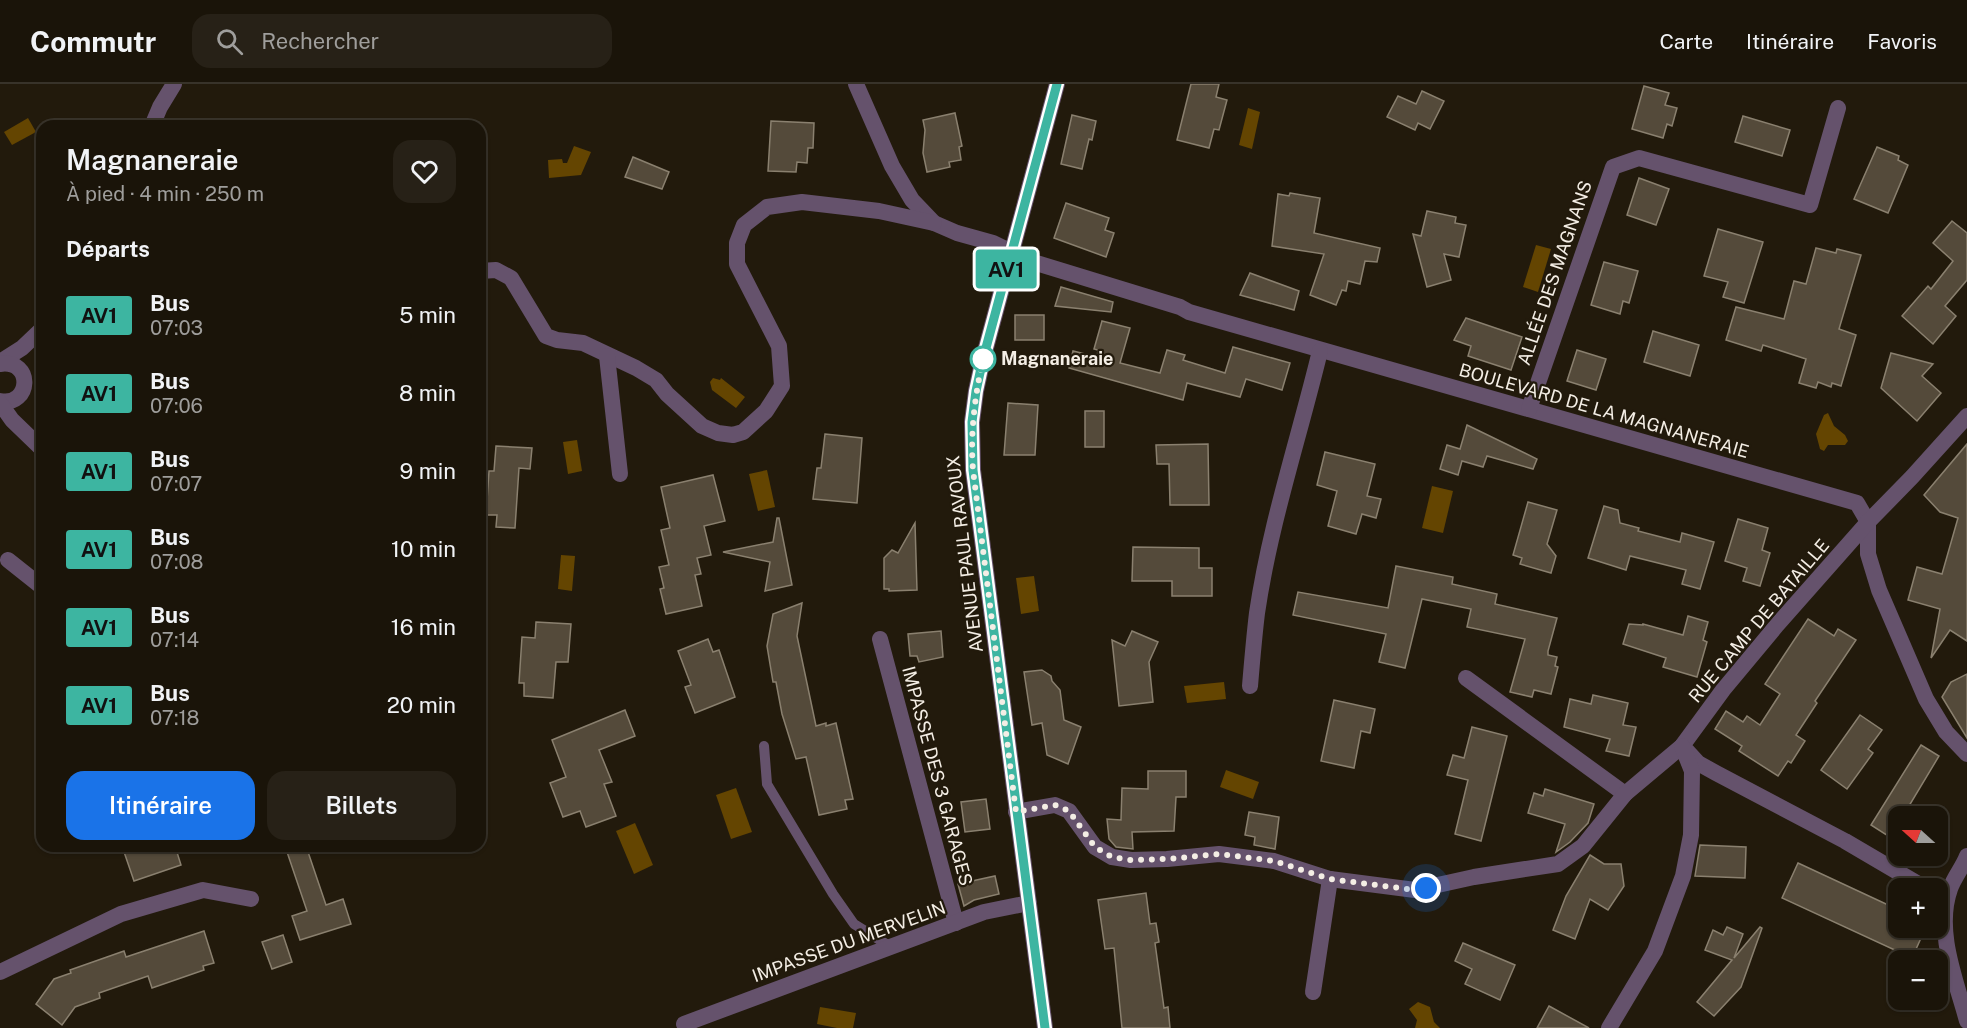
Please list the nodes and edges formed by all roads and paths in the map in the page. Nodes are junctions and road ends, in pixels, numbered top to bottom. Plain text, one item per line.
1 (174, 84) edge
2 (856, 84) edge
3 (1057, 84) edge
4 (1838, 108) dead end
5 (155, 120) edge
6 (934, 223) junction
7 (1011, 252) junction
8 (486, 271) edge
9 (36, 335) edge
10 (22, 348) junction
11 (1320, 351) junction
12 (607, 356) junction
13 (0, 363) edge
14 (18, 367) junction
15 (6, 405) edge
16 (1529, 409) junction
17 (1967, 416) edge
18 (36, 442) edge
19 (620, 474) dead end
20 (1868, 522) junction
21 (8, 560) dead end
22 (36, 582) edge
23 (880, 639) dead end
24 (1466, 678) dead end
25 (1250, 686) dead end
26 (764, 746) dead end
27 (1682, 746) junction
28 (1967, 754) edge
29 (1625, 794) junction
30 (1016, 812) junction
31 (1967, 856) edge
32 (1908, 878) edge
33 (1330, 879) junction
34 (1948, 891) edge
35 (251, 899) dead end
36 (1029, 903) junction
37 (956, 923) junction
38 (1947, 938) edge
39 (891, 947) junction
40 (0, 972) edge
41 (1313, 992) dead end
42 (1967, 1021) edge
43 (684, 1024) dead end
44 (1046, 1028) edge
45 (1609, 1028) edge

1 - 5 street
2 - 6 street
3 - 7 street, AVENUE PAUL RAVOUX
4 - 16 street, ALLÉE DES MAGNANS
6 - 7 street, BOULEVARD DE LA MAGNANERAIE
6 - 12 street
7 - 11 street, BOULEVARD DE LA MAGNANERAIE
7 - 30 street, AVENUE PAUL RAVOUX
8 - 12 street
9 - 10 street
10 - 13 street
10 - 14 street
11 - 16 street, BOULEVARD DE LA MAGNANERAIE
11 - 25 street
12 - 19 street
13 - 14 street
14 - 15 street
15 - 18 street
16 - 20 street, BOULEVARD DE LA MAGNANERAIE
17 - 20 street, RUE CAMP DE BATAILLE
20 - 27 street, RUE CAMP DE BATAILLE
20 - 28 street
21 - 22 street
23 - 37 street, IMPASSE DES 3 GARAGES
24 - 29 street
26 - 39 lane
27 - 29 street, RUE CAMP DE BATAILLE
27 - 32 street
27 - 45 street
29 - 33 street, RUE CAMP DE BATAILLE
30 - 33 street, RUE CAMP DE BATAILLE
30 - 36 street, AVENUE PAUL RAVOUX
31 - 34 street
33 - 41 street
35 - 40 street
36 - 37 street, IMPASSE DU MERVELIN
36 - 44 street, AVENUE PAUL RAVOUX
37 - 39 street, IMPASSE DU MERVELIN
38 - 42 street
39 - 43 street, IMPASSE DU MERVELIN

